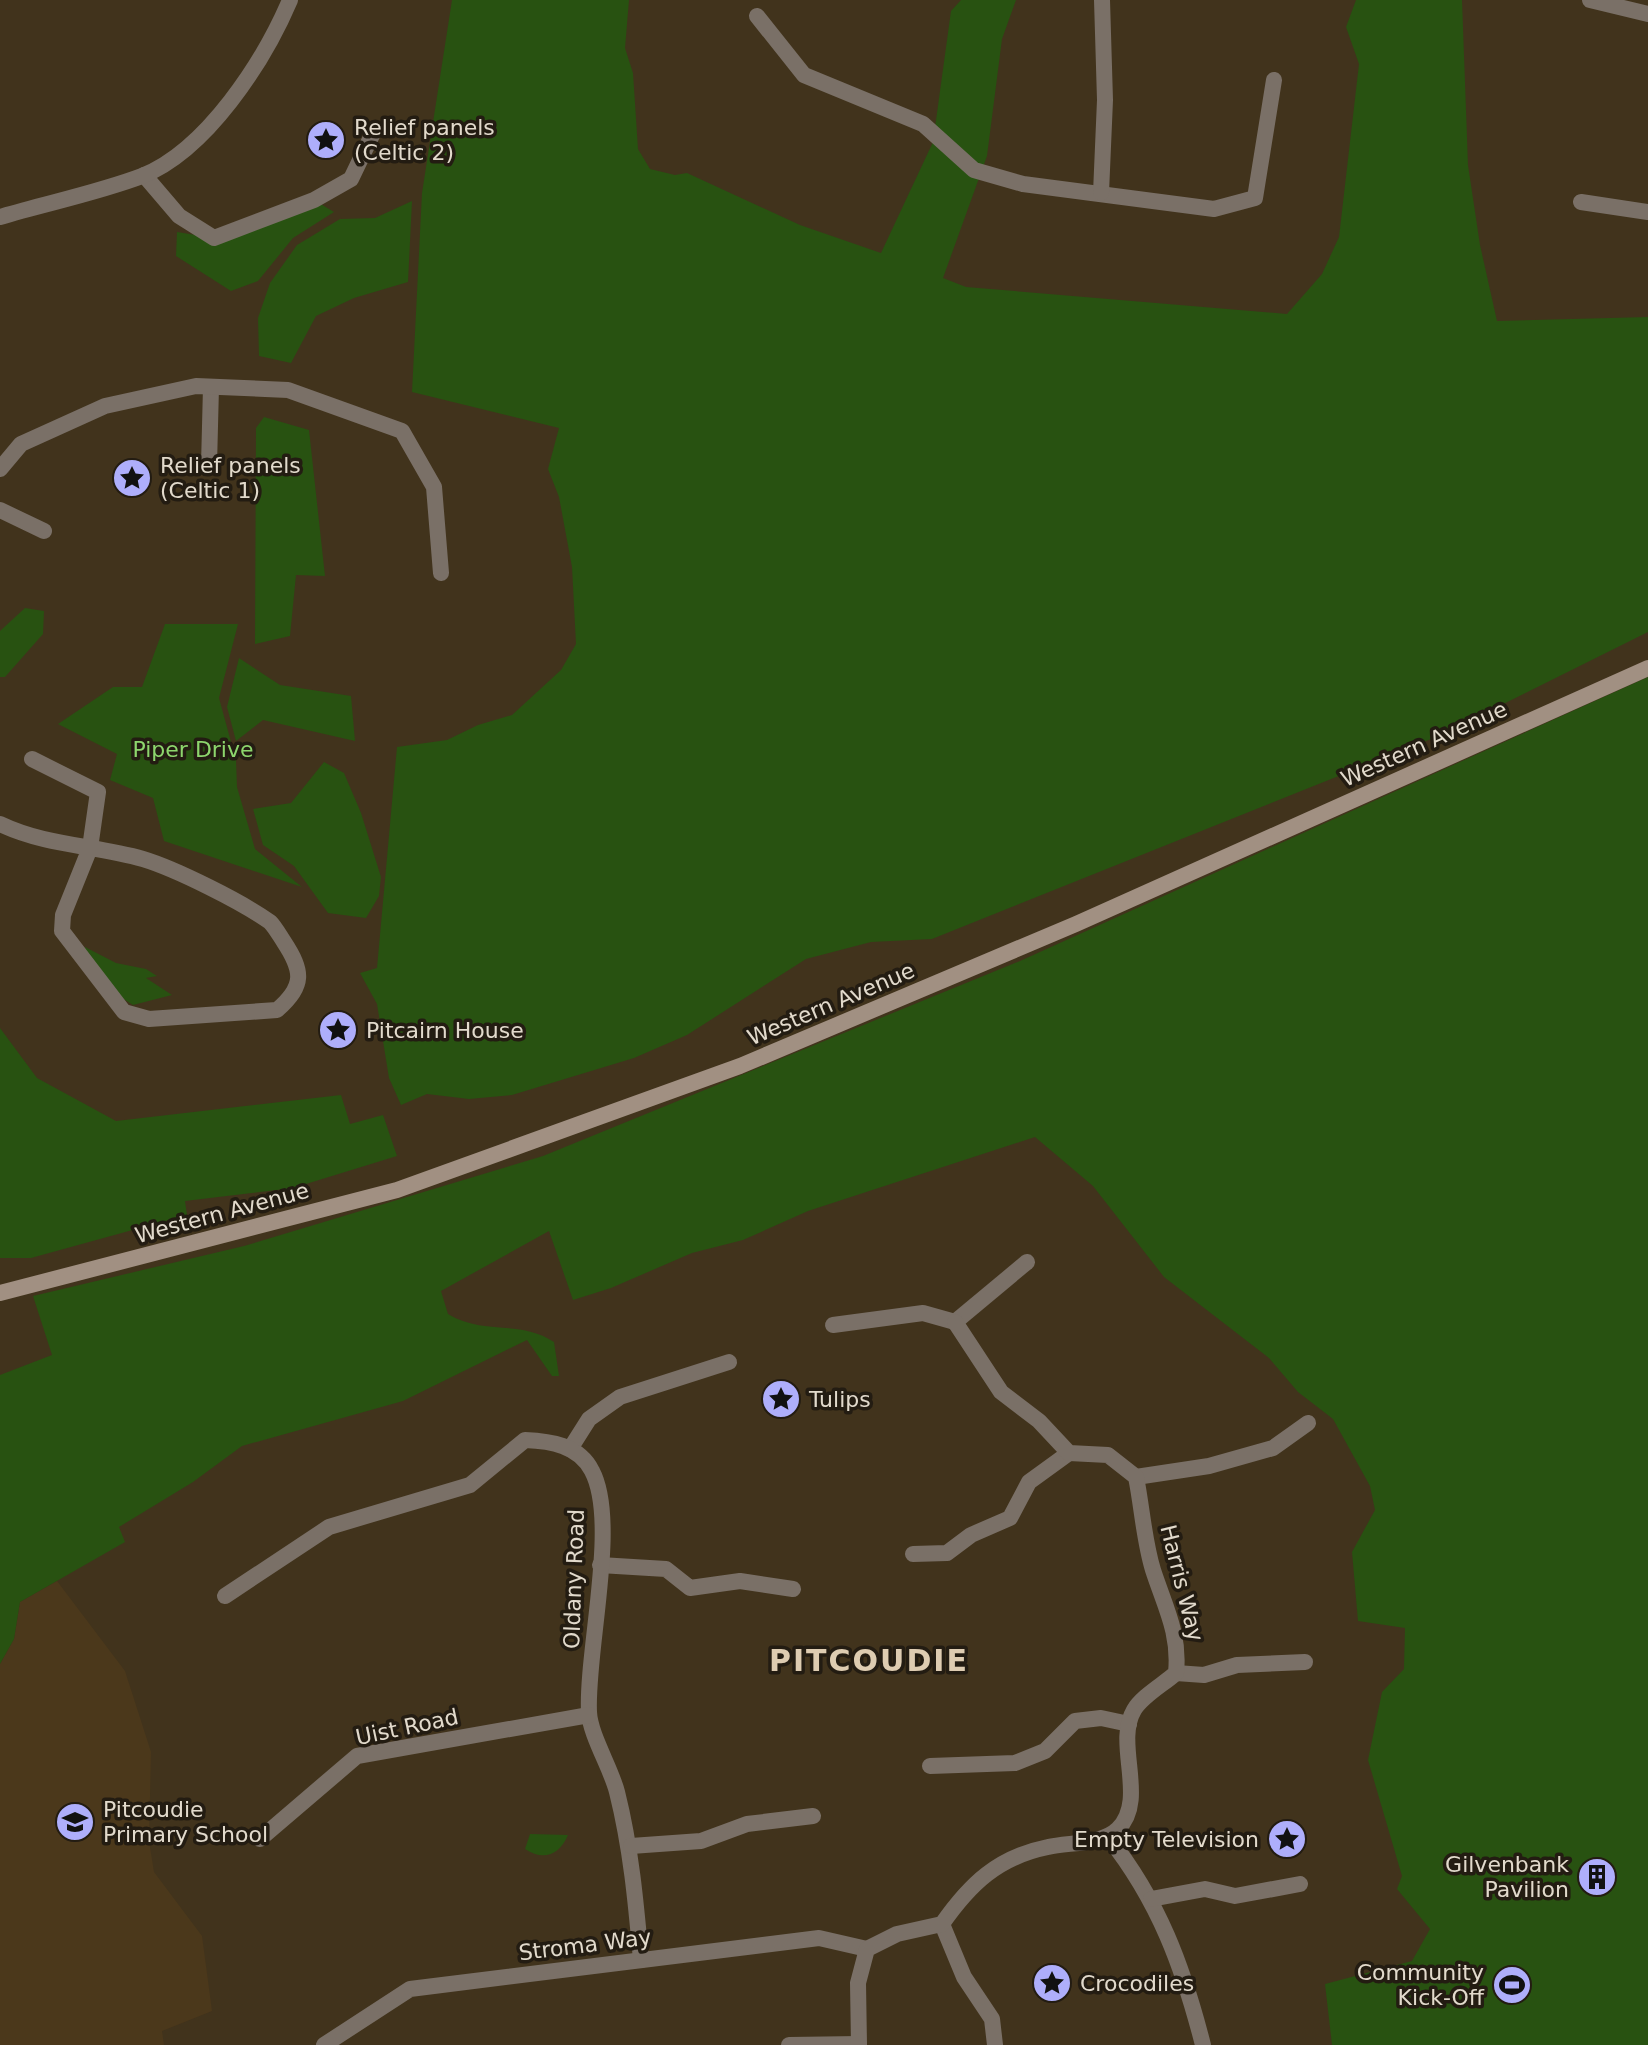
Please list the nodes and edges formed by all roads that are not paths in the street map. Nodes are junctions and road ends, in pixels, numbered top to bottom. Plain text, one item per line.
1 (290, 0) edge
2 (1102, 0) edge
3 (1590, 0) edge
4 (1648, 14) edge
5 (757, 16) dead end
6 (1274, 80) dead end
7 (374, 131) dead end
8 (144, 175) junction
9 (1101, 193) junction
10 (1581, 202) dead end
11 (1648, 212) edge
12 (0, 217) edge
13 (211, 387) junction
14 (209, 465) dead end
15 (0, 469) edge
16 (0, 510) edge
17 (44, 531) dead end
18 (441, 573) dead end
19 (1648, 668) edge
20 (32, 759) dead end
21 (0, 824) edge
22 (90, 848) junction
23 (1027, 1262) dead end
24 (0, 1293) edge
25 (955, 1322) junction
26 (833, 1325) dead end
27 (729, 1362) dead end
28 (1308, 1423) dead end
29 (570, 1449) junction
30 (1069, 1453) junction
31 (1136, 1477) junction
32 (913, 1554) dead end
33 (600, 1565) junction
34 (793, 1589) dead end
35 (225, 1596) dead end
36 (1305, 1662) dead end
37 (1176, 1673) junction
38 (589, 1715) junction
39 (1129, 1724) junction
40 (930, 1766) dead end
41 (813, 1816) dead end
42 (1108, 1837) junction
43 (260, 1839) dead end
44 (631, 1846) junction
45 (1300, 1884) dead end
46 (1151, 1899) junction
47 (942, 1924) junction
48 (867, 1949) junction
49 (641, 1960) junction
50 (324, 2045) edge
51 (789, 2045) edge
52 (859, 2045) edge
53 (995, 2045) edge
54 (1203, 2045) edge

1 - 8 street
2 - 9 street
3 - 4 street
5 - 9 street
6 - 9 street
7 - 8 street
8 - 12 street
10 - 11 street
13 - 14 street
13 - 15 street
13 - 18 street
16 - 17 street
19 - 24 main road, Western Avenue
20 - 22 street
21 - 22 street
22 - 22 street
23 - 25 street
25 - 26 street
25 - 30 street
27 - 29 street
28 - 31 street
29 - 33 street, Oldany Road
29 - 35 street
30 - 31 street
30 - 32 street
31 - 37 street, Harris Way
33 - 34 street
33 - 38 street, Oldany Road
36 - 37 street
37 - 39 street, Harris Way
38 - 43 street, Uist Road
38 - 44 street, Oldany Road
39 - 40 street
39 - 42 street
41 - 44 street
42 - 46 street
42 - 47 street
44 - 49 street, Oldany Road
45 - 46 street
46 - 54 street
47 - 48 street
47 - 53 street
48 - 49 street, Stroma Way
48 - 52 street
49 - 50 street, Stroma Way
51 - 52 street

